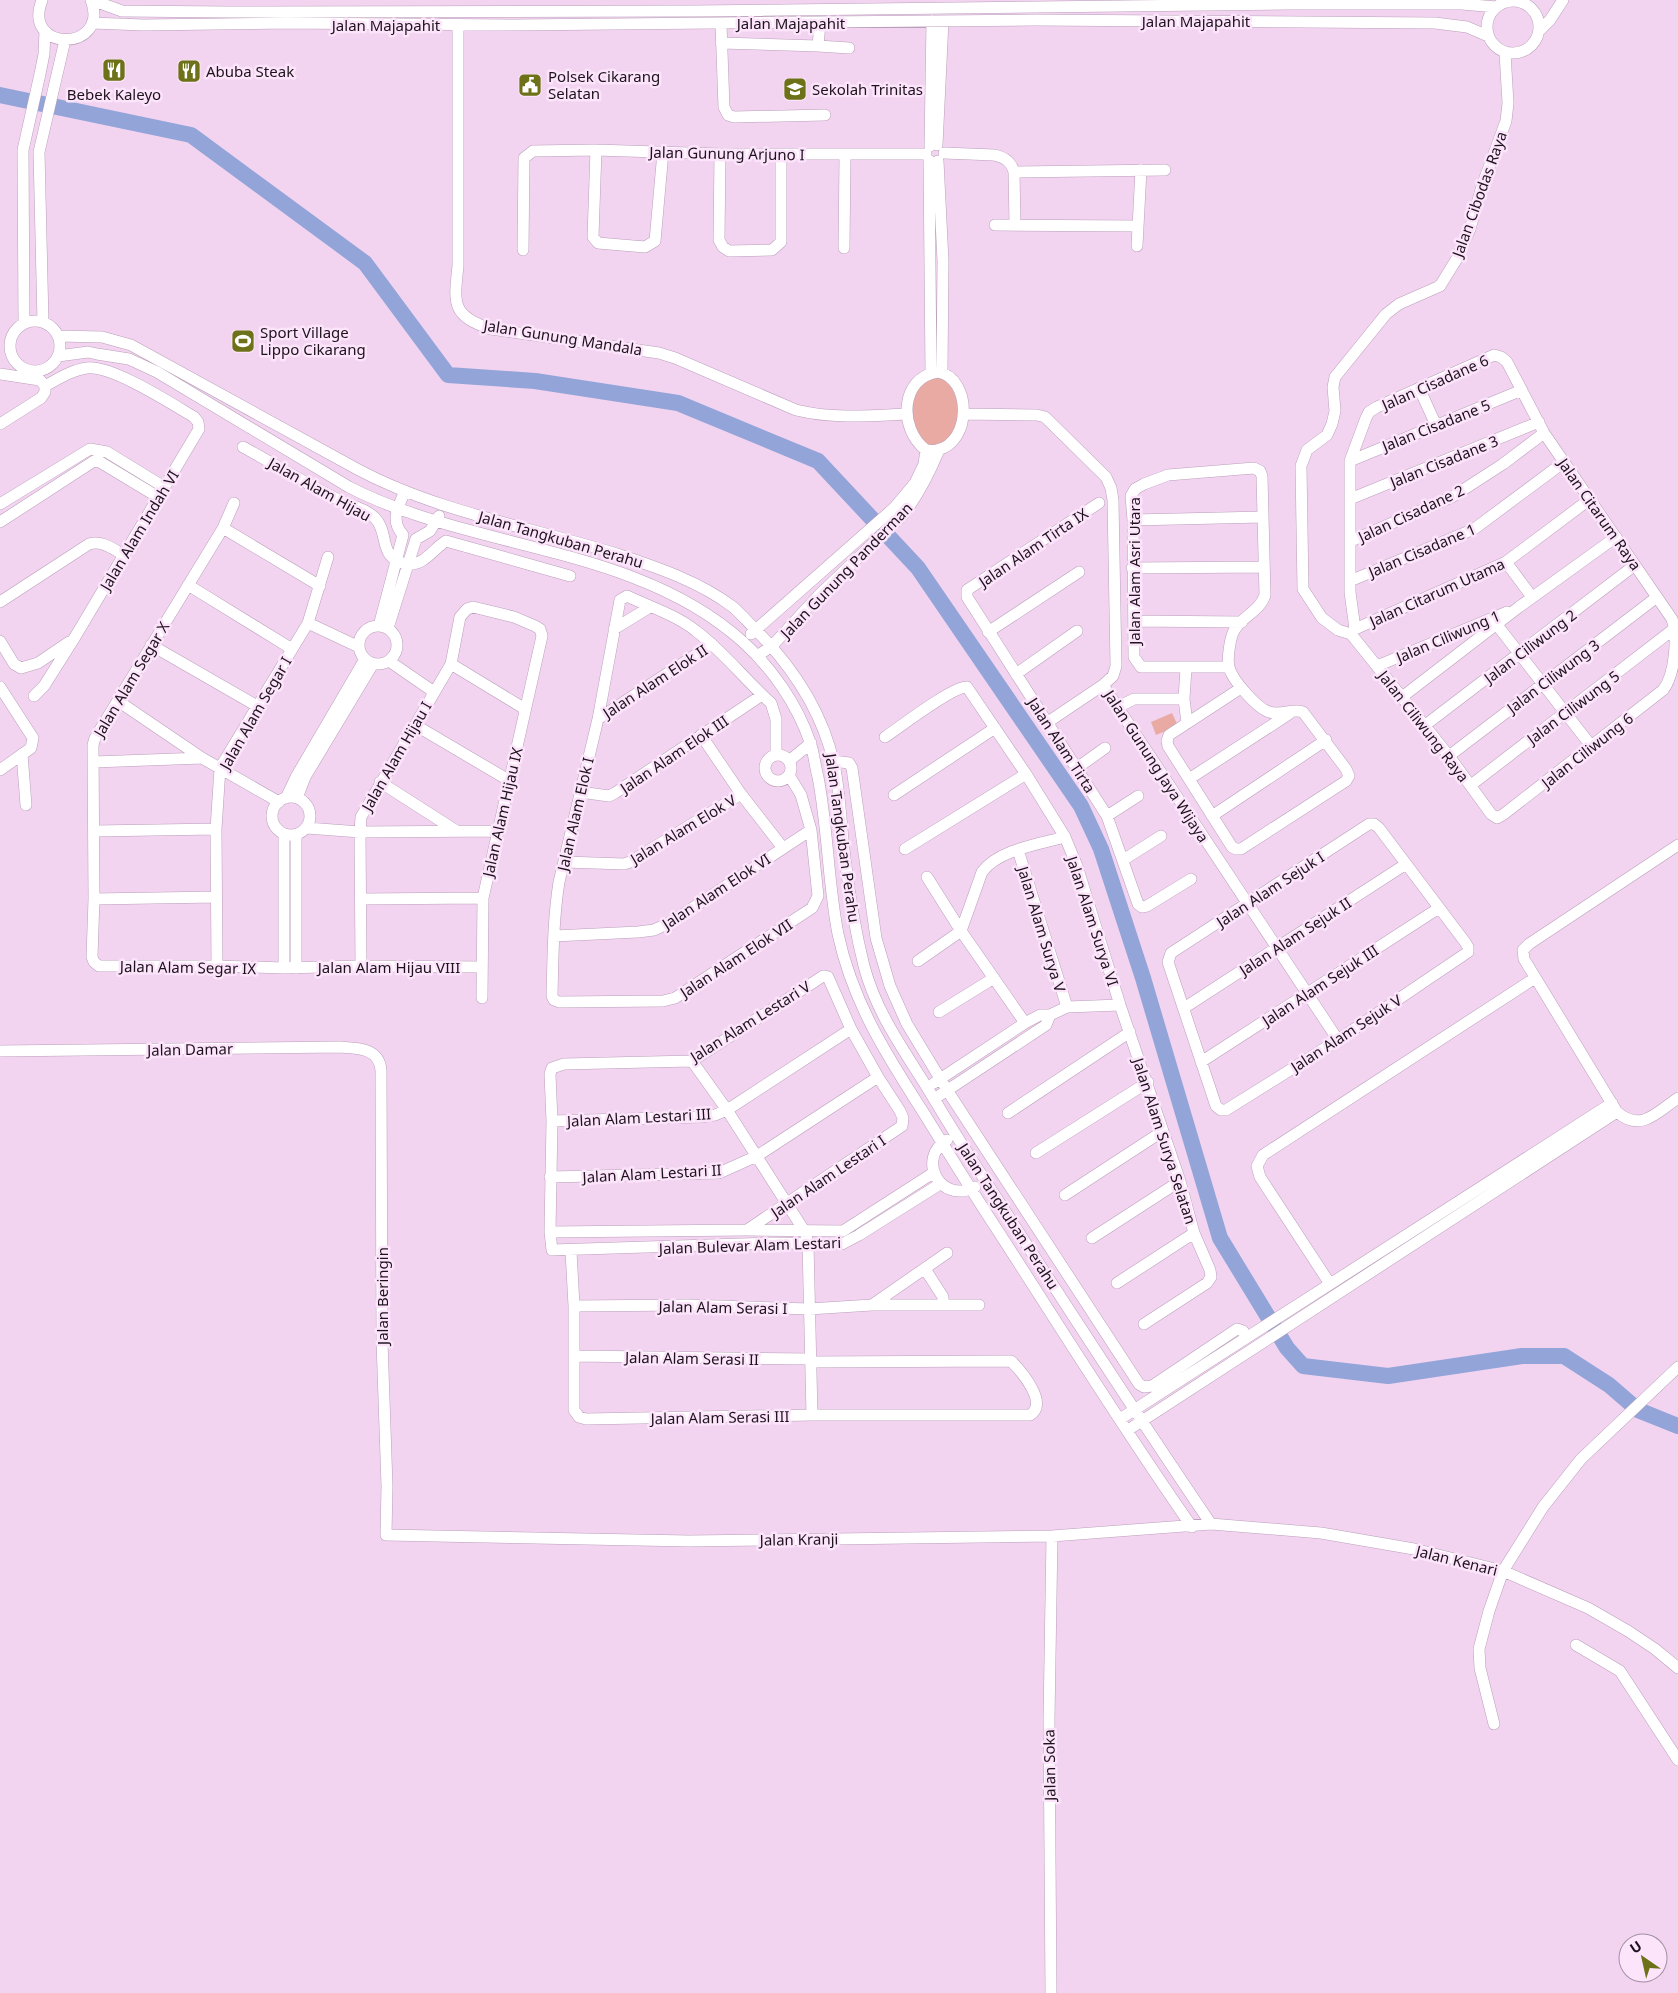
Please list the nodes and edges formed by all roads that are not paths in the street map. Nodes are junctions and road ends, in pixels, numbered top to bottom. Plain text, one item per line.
1 (42, 0) edge
2 (92, 0) edge
3 (1563, 0) edge
4 (1510, 1) edge
5 (1290, 2) edge
6 (1022, 3) edge
7 (1006, 4) edge
8 (343, 5) edge
9 (1496, 7) junction
10 (695, 11) junction
11 (938, 21) junction
12 (1005, 21) junction
13 (1022, 21) junction
14 (1289, 21) junction
15 (92, 23) junction
16 (820, 23) junction
17 (695, 24) junction
18 (721, 24) junction
19 (342, 25) junction
20 (458, 29) junction
21 (45, 31) junction
22 (1539, 31) junction
23 (1488, 36) junction
24 (64, 40) junction
25 (721, 43) junction
26 (818, 46) junction
27 (849, 48) dead end
28 (1505, 52) junction
29 (824, 115) dead end
30 (596, 150) junction
31 (663, 152) junction
32 (934, 153) junction
33 (720, 154) junction
34 (781, 154) junction
35 (845, 155) junction
36 (1141, 170) junction
37 (1165, 170) dead end
38 (1014, 172) junction
39 (1015, 224) junction
40 (995, 225) dead end
41 (1138, 226) junction
42 (1137, 246) dead end
43 (844, 248) dead end
44 (524, 250) dead end
45 (24, 322) junction
46 (44, 322) junction
47 (6, 335) edge
48 (59, 336) junction
49 (5, 351) edge
50 (58, 356) junction
51 (1501, 357) joint
52 (936, 373) junction
53 (0, 374) edge
54 (45, 386) junction
55 (1419, 388) junction
56 (1522, 390) junction
57 (906, 414) junction
58 (963, 414) junction
59 (1539, 422) junction
60 (0, 424) edge
61 (1436, 425) junction
62 (1544, 433) junction
63 (243, 447) dead end
64 (95, 448) junction
65 (926, 450) junction
66 (939, 450) junction
67 (94, 461) junction
68 (1350, 461) junction
69 (1564, 462) junction
70 (405, 491) junction
71 (161, 492) junction
72 (1350, 499) junction
73 (1590, 499) junction
74 (234, 503) dead end
75 (1099, 503) dead end
76 (0, 504) edge
77 (442, 504) junction
78 (398, 507) junction
79 (898, 512) junction
80 (1263, 517) junction
81 (1133, 520) junction
82 (437, 521) junction
83 (0, 522) edge
84 (223, 528) junction
85 (403, 535) junction
86 (1616, 537) junction
87 (416, 539) junction
88 (1351, 542) junction
89 (597, 548) junction
90 (124, 555) junction
91 (328, 557) dead end
92 (396, 560) junction
93 (1506, 562) junction
94 (589, 563) junction
95 (408, 564) junction
96 (1635, 565) junction
97 (1264, 567) junction
98 (1132, 568) junction
99 (1078, 572) dead end
100 (570, 576) dead end
101 (1350, 581) junction
102 (808, 584) junction
103 (188, 585) junction
104 (320, 586) junction
105 (968, 590) joint
106 (820, 594) junction
107 (1532, 597) junction
108 (1657, 597) junction
109 (0, 602) edge
110 (650, 607) junction
111 (1519, 607) junction
112 (463, 613) joint
113 (1134, 621) junction
114 (1242, 622) junction
115 (308, 623) junction
116 (1497, 626) junction
117 (383, 627) junction
118 (1675, 628) junction
119 (614, 629) junction
120 (756, 630) junction
121 (1077, 631) dead end
122 (1353, 631) junction
123 (988, 632) junction
124 (75, 637) junction
125 (0, 641) edge
126 (742, 642) junction
127 (712, 644) junction
128 (151, 645) junction
129 (772, 646) junction
130 (359, 647) junction
131 (292, 649) junction
132 (1519, 654) junction
133 (757, 656) junction
134 (369, 662) junction
135 (389, 662) junction
136 (451, 664) junction
137 (1377, 666) junction
138 (1229, 667) junction
139 (1186, 668) junction
140 (1016, 674) junction
141 (1543, 684) junction
142 (1103, 685) junction
143 (0, 688) edge
144 (1242, 688) junction
145 (434, 692) junction
146 (762, 695) junction
147 (34, 696) dead end
148 (1402, 697) junction
149 (1184, 699) junction
150 (118, 701) junction
151 (258, 706) junction
152 (1118, 706) junction
153 (524, 709) junction
154 (1293, 711) junction
155 (1566, 713) junction
156 (598, 718) junction
157 (1048, 722) junction
158 (1187, 724) junction
159 (415, 725) junction
160 (1424, 726) junction
161 (995, 728) junction
162 (702, 735) junction
163 (885, 737) dead end
164 (1326, 740) junction
165 (811, 744) junction
166 (1592, 747) junction
167 (1105, 748) dead end
168 (22, 754) junction
169 (776, 754) junction
170 (1449, 756) junction
171 (202, 758) junction
172 (789, 761) junction
173 (833, 761) junction
174 (94, 762) junction
175 (220, 768) junction
176 (1077, 768) junction
177 (0, 770) edge
178 (1026, 774) junction
179 (789, 775) junction
180 (1189, 778) junction
181 (510, 781) junction
182 (380, 782) junction
183 (1471, 785) junction
184 (580, 792) junction
185 (741, 794) junction
186 (894, 794) dead end
187 (1138, 796) dead end
188 (287, 799) junction
189 (26, 805) dead end
190 (1107, 816) junction
191 (1212, 816) junction
192 (1496, 818) joint
193 (307, 828) junction
194 (216, 829) junction
195 (455, 830) junction
196 (811, 830) junction
197 (94, 831) junction
198 (499, 831) junction
199 (360, 832) junction
200 (290, 835) junction
201 (1161, 836) dead end
202 (1065, 837) junction
203 (1678, 845) edge
204 (783, 848) junction
205 (905, 849) dead end
206 (1018, 850) junction
207 (1123, 860) junction
208 (565, 862) junction
209 (1406, 864) junction
210 (846, 866) junction
211 (829, 869) junction
212 (927, 877) dead end
213 (1191, 879) dead end
214 (216, 897) junction
215 (94, 898) junction
216 (361, 898) junction
217 (482, 898) junction
218 (1247, 904) junction
219 (1439, 908) junction
220 (961, 931) junction
221 (554, 936) junction
222 (876, 938) junction
223 (858, 940) junction
224 (1276, 948) junction
225 (918, 961) dead end
226 (94, 962) joint
227 (217, 966) junction
228 (361, 966) junction
229 (482, 967) junction
230 (284, 968) junction
231 (296, 968) junction
232 (994, 978) junction
233 (1535, 978) junction
234 (1307, 993) junction
235 (482, 998) dead end
236 (554, 1000) joint
237 (1120, 1005) junction
238 (1066, 1007) junction
239 (1184, 1008) junction
240 (939, 1012) dead end
241 (1050, 1015) junction
242 (1025, 1023) junction
243 (851, 1029) junction
244 (1130, 1032) junction
245 (1338, 1040) junction
246 (0, 1051) edge
247 (377, 1057) joint
248 (975, 1057) junction
249 (692, 1062) junction
250 (1202, 1062) junction
251 (982, 1067) junction
252 (878, 1077) junction
253 (940, 1079) junction
254 (1148, 1082) junction
255 (927, 1088) junction
256 (947, 1090) junction
257 (1678, 1098) edge
258 (934, 1099) junction
259 (1615, 1107) junction
260 (727, 1110) junction
261 (1008, 1113) dead end
262 (552, 1121) junction
263 (1163, 1131) junction
264 (956, 1135) junction
265 (942, 1143) junction
266 (1036, 1153) dead end
267 (757, 1156) junction
268 (930, 1175) junction
269 (550, 1177) junction
270 (986, 1181) junction
271 (1180, 1181) junction
272 (937, 1186) junction
273 (970, 1189) junction
274 (1065, 1195) dead end
275 (786, 1203) junction
276 (747, 1230) junction
277 (550, 1232) junction
278 (805, 1232) junction
279 (1194, 1233) junction
280 (1092, 1238) dead end
281 (808, 1244) junction
282 (571, 1250) junction
283 (947, 1253) dead end
284 (924, 1268) junction
285 (1117, 1283) dead end
286 (1330, 1284) junction
287 (1061, 1297) junction
288 (1082, 1298) junction
289 (872, 1305) junction
290 (943, 1305) junction
291 (979, 1305) dead end
292 (574, 1306) junction
293 (810, 1309) junction
294 (1076, 1320) junction
295 (1144, 1324) dead end
296 (1251, 1334) junction
297 (574, 1356) junction
298 (811, 1361) junction
299 (1678, 1367) edge
300 (1134, 1410) junction
301 (812, 1415) junction
302 (1030, 1415) joint
303 (1120, 1419) junction
304 (1142, 1421) junction
305 (1128, 1430) junction
306 (1211, 1524) junction
307 (1192, 1527) junction
308 (386, 1535) joint
309 (1052, 1536) junction
310 (1503, 1572) junction
311 (1576, 1645) dead end
312 (1678, 1668) edge
313 (1494, 1724) dead end
314 (1678, 1760) edge
315 (1051, 1993) edge

1 - 21 street
2 - 8 street, Jalan Majapahit
2 - 15 street
3 - 22 street
4 - 9 street
4 - 22 street
5 - 6 street, Jalan Majapahit
5 - 9 street, Jalan Majapahit
5 - 14 street
6 - 7 street, Jalan Majapahit
6 - 13 street
7 - 10 street, Jalan Majapahit
7 - 12 street
8 - 10 street, Jalan Majapahit
8 - 19 street
9 - 23 street
10 - 17 street
11 - 12 street, Jalan Majapahit
11 - 16 street, Jalan Majapahit
11 - 32 street
12 - 13 street, Jalan Majapahit
13 - 14 street, Jalan Majapahit
14 - 23 street, Jalan Majapahit
15 - 19 street, Jalan Majapahit
15 - 24 street
16 - 18 street, Jalan Majapahit
16 - 26 street
17 - 18 street, Jalan Majapahit
17 - 20 street, Jalan Majapahit
18 - 25 street
19 - 20 street, Jalan Majapahit
20 - 57 street, Jalan Gunung Mandala
21 - 24 street
21 - 45 street
22 - 28 street
23 - 28 street
24 - 46 street
25 - 26 street
25 - 29 street
26 - 27 street
28 - 122 street, Jalan Cibodas Raya
30 - 31 street, Jalan Gunung Arjuno I
30 - 31 street
30 - 44 street, Jalan Gunung Arjuno I
31 - 33 street, Jalan Gunung Arjuno I
32 - 35 street, Jalan Gunung Arjuno I
32 - 38 street, Jalan Gunung Arjuno I
32 - 52 street
33 - 34 street, Jalan Gunung Arjuno I
33 - 34 street
34 - 35 street, Jalan Gunung Arjuno I
35 - 43 street
36 - 37 street
36 - 38 street
36 - 41 street
38 - 39 street
39 - 40 street
39 - 41 street
41 - 42 street
45 - 46 street
45 - 47 street
46 - 48 street
47 - 49 street
48 - 50 street
48 - 70 street, Jalan Tangkuban Perahu
49 - 50 street
50 - 78 street, Jalan Tangkuban Perahu
51 - 55 street, Jalan Cisadane 6
51 - 56 street, Jalan Citarum Raya
52 - 57 street
52 - 58 street, Jalan Gunung Panderman
53 - 54 street
54 - 60 street
54 - 71 street, Jalan Alam Indah VI
55 - 61 street
55 - 68 street, Jalan Cisadane 6
56 - 59 street, Jalan Citarum Raya
56 - 61 street, Jalan Cisadane 5
57 - 65 street
58 - 66 street, Jalan Gunung Panderman
58 - 142 street, Jalan Gunung Jaya Wijaya
59 - 62 street, Jalan Citarum Raya
59 - 72 street, Jalan Cisadane 3
61 - 68 street, Jalan Cisadane 5
62 - 69 street, Jalan Citarum Raya
62 - 88 street, Jalan Cisadane 2
63 - 92 street, Jalan Alam Hijau
64 - 67 street
64 - 71 street
64 - 76 street
65 - 66 street
65 - 79 street, Jalan Gunung Panderman
66 - 79 street, Jalan Gunung Panderman
67 - 71 street
67 - 83 street
68 - 72 street
69 - 73 street, Jalan Citarum Raya
69 - 101 street, Jalan Cisadane 1
70 - 77 street, Jalan Tangkuban Perahu
70 - 78 street
71 - 90 street, Jalan Alam Indah VI
72 - 88 street
73 - 86 street, Jalan Citarum Raya
73 - 93 street, Jalan Citarum Utama
74 - 84 street, Jalan Alam Segar X
75 - 105 street, Jalan Alam Tirta IX
77 - 82 street
77 - 89 street, Jalan Tangkuban Perahu
78 - 82 street, Jalan Tangkuban Perahu
78 - 85 street
79 - 102 street, Jalan Gunung Panderman
79 - 106 street, Jalan Gunung Panderman
80 - 81 street
80 - 81 street, Jalan Alam Asri Utara
80 - 97 street
81 - 98 street, Jalan Alam Asri Utara
82 - 87 street
82 - 94 street, Jalan Tangkuban Perahu
84 - 103 street, Jalan Alam Segar X
84 - 104 street
85 - 87 street
85 - 92 street
86 - 96 street, Jalan Citarum Raya
86 - 107 street, Jalan Ciliwung 1
87 - 95 street
88 - 101 street
89 - 94 street
89 - 120 street, Jalan Tangkuban Perahu
90 - 109 street
90 - 124 street, Jalan Alam Indah VI
91 - 104 street, Jalan Alam Segar I
92 - 95 street
92 - 117 street
93 - 107 street
93 - 122 street, Jalan Citarum Utama
94 - 126 street, Jalan Tangkuban Perahu
95 - 100 street
95 - 117 street
96 - 108 street, Jalan Citarum Raya
96 - 132 street, Jalan Ciliwung 2
97 - 98 street
97 - 114 street
98 - 113 street, Jalan Alam Asri Utara
99 - 123 street
101 - 122 street
102 - 106 street
102 - 120 street, Jalan Gunung Panderman
103 - 128 street, Jalan Alam Segar X
103 - 131 street
104 - 115 street, Jalan Alam Segar I
105 - 123 street, Jalan Alam Tirta
106 - 129 street, Jalan Gunung Panderman
107 - 111 street, Jalan Ciliwung 1
108 - 118 street, Jalan Citarum Raya
108 - 141 street, Jalan Ciliwung 3
110 - 119 street
110 - 119 street, Jalan Alam Elok I
110 - 127 street
111 - 116 street, Jalan Ciliwung 1
111 - 137 street, Jalan Ciliwung 1
112 - 136 street, Jalan Alam Hijau I
112 - 153 street, Jalan Alam Hijau IX
113 - 114 street
113 - 139 street, Jalan Alam Asri Utara
114 - 138 street
115 - 130 street
115 - 131 street, Jalan Alam Segar I
116 - 132 street
116 - 148 street, Jalan Ciliwung 1
117 - 130 street
117 - 135 street
118 - 155 street, Jalan Ciliwung 5
118 - 166 street, Jalan Ciliwung 6
119 - 156 street, Jalan Alam Elok I
120 - 126 street, Jalan Gunung Panderman
120 - 129 street, Jalan Tangkuban Perahu
121 - 140 street
122 - 137 street, Jalan Ciliwung Raya
123 - 140 street, Jalan Alam Tirta
124 - 125 street, Jalan Alam Indah VI
124 - 147 street, Jalan Alam Indah VI
126 - 133 street, Jalan Tangkuban Perahu
127 - 146 street
127 - 156 street, Jalan Alam Elok II
128 - 150 street, Jalan Alam Segar X
128 - 151 street
129 - 133 street, Jalan Gunung Panderman
129 - 173 street, Jalan Tangkuban Perahu
130 - 134 street
131 - 151 street, Jalan Alam Segar I
132 - 141 street
132 - 160 street, Jalan Ciliwung 2
133 - 165 street, Jalan Tangkuban Perahu
134 - 135 street
134 - 188 street
135 - 145 street
136 - 145 street, Jalan Alam Hijau I
136 - 153 street
137 - 148 street, Jalan Ciliwung Raya
138 - 139 street
138 - 144 street
139 - 149 street
140 - 157 street, Jalan Alam Tirta
141 - 155 street
141 - 170 street, Jalan Ciliwung 3
142 - 152 street, Jalan Gunung Jaya Wijaya
142 - 157 street
143 - 168 street
144 - 154 street
144 - 158 street
145 - 159 street, Jalan Alam Hijau I
146 - 162 street, Jalan Alam Elok III
146 - 169 street
148 - 160 street, Jalan Ciliwung Raya
149 - 152 street
149 - 158 street
150 - 171 street
150 - 174 street, Jalan Alam Segar X
151 - 175 street, Jalan Alam Segar I
152 - 218 street, Jalan Gunung Jaya Wijaya
153 - 181 street, Jalan Alam Hijau IX
154 - 164 street
154 - 180 street
155 - 166 street
155 - 183 street, Jalan Ciliwung 5
156 - 184 street, Jalan Alam Elok I
157 - 176 street, Jalan Alam Tirta
158 - 180 street
159 - 181 street
159 - 182 street, Jalan Alam Hijau I
160 - 170 street, Jalan Ciliwung Raya
161 - 163 street, Jalan Alam Surya VI
161 - 178 street, Jalan Alam Surya VI
161 - 186 street
162 - 184 street, Jalan Alam Elok III
162 - 185 street
164 - 191 street
164 - 191 street
165 - 172 street
165 - 211 street, Jalan Tangkuban Perahu
166 - 192 street, Jalan Ciliwung 6
167 - 176 street
168 - 177 street
168 - 189 street
169 - 172 street
169 - 179 street
170 - 183 street, Jalan Ciliwung Raya
171 - 174 street
171 - 175 street
172 - 179 street
173 - 210 street, Jalan Tangkuban Perahu
173 - 222 street
174 - 197 street, Jalan Alam Segar X
175 - 188 street
175 - 194 street, Jalan Alam Segar I
176 - 190 street, Jalan Alam Tirta
178 - 202 street, Jalan Alam Surya VI
178 - 205 street
179 - 196 street
180 - 191 street
181 - 198 street, Jalan Alam Hijau IX
182 - 195 street
182 - 199 street, Jalan Alam Hijau I
183 - 192 street, Jalan Ciliwung Raya
184 - 208 street, Jalan Alam Elok I
185 - 204 street
185 - 208 street, Jalan Alam Elok V
187 - 190 street
188 - 193 street
188 - 200 street
190 - 207 street, Jalan Alam Tirta
193 - 199 street
193 - 200 street
194 - 197 street
194 - 214 street, Jalan Alam Segar I
195 - 198 street
195 - 199 street
196 - 204 street, Jalan Alam Elok VI
196 - 236 street, Jalan Alam Elok VII
197 - 215 street, Jalan Alam Segar X
198 - 217 street, Jalan Alam Hijau IX
199 - 216 street, Jalan Alam Hijau I
200 - 230 street
200 - 231 street
201 - 207 street
202 - 206 street
202 - 237 street, Jalan Alam Surya VI
203 - 233 street
204 - 221 street, Jalan Alam Elok VI
206 - 220 street
206 - 238 street, Jalan Alam Surya V
207 - 213 street, Jalan Alam Tirta
208 - 221 street, Jalan Alam Elok I
209 - 218 street, Jalan Alam Sejuk I
209 - 219 street
209 - 224 street, Jalan Alam Sejuk II
210 - 211 street
210 - 223 street, Jalan Tangkuban Perahu
211 - 265 street, Jalan Tangkuban Perahu
212 - 220 street
214 - 215 street
214 - 227 street, Jalan Alam Segar I
215 - 226 street, Jalan Alam Segar X
216 - 217 street
216 - 228 street, Jalan Alam Hijau I
217 - 229 street, Jalan Alam Hijau IX
218 - 224 street, Jalan Gunung Jaya Wijaya
218 - 239 street, Jalan Alam Sejuk I
219 - 234 street, Jalan Alam Sejuk III
219 - 245 street, Jalan Alam Sejuk V
220 - 225 street
220 - 232 street
221 - 236 street, Jalan Alam Elok I
222 - 223 street
222 - 253 street
223 - 255 street, Jalan Tangkuban Perahu
224 - 234 street, Jalan Gunung Jaya Wijaya
224 - 239 street, Jalan Alam Sejuk II
226 - 227 street, Jalan Alam Segar IX
227 - 230 street, Jalan Alam Segar IX
228 - 229 street, Jalan Alam Hijau VIII
228 - 231 street, Jalan Alam Hijau VIII
229 - 235 street, Jalan Alam Hijau IX
230 - 231 street, Jalan Alam Segar IX
232 - 240 street
232 - 242 street
233 - 259 street
233 - 286 street
234 - 245 street, Jalan Gunung Jaya Wijaya
234 - 250 street, Jalan Alam Sejuk III
237 - 238 street
237 - 244 street, Jalan Alam Surya Selatan
238 - 241 street
239 - 250 street
241 - 242 street
241 - 251 street
242 - 248 street
243 - 249 street, Jalan Alam Lestari V
243 - 252 street
243 - 260 street, Jalan Alam Lestari III
244 - 254 street, Jalan Alam Surya Selatan
244 - 261 street
245 - 250 street, Jalan Alam Sejuk V
246 - 247 street, Jalan Damar
247 - 308 street, Jalan Beringin
248 - 251 street
248 - 253 street
249 - 260 street
249 - 262 street, Jalan Alam Lestari V
251 - 256 street
252 - 267 street, Jalan Alam Lestari II
252 - 275 street, Jalan Alam Lestari I
253 - 255 street
253 - 256 street
254 - 263 street, Jalan Alam Surya Selatan
254 - 266 street
255 - 258 street, Jalan Tangkuban Perahu
256 - 258 street
256 - 288 street
257 - 259 street
258 - 264 street, Jalan Tangkuban Perahu
259 - 286 street
259 - 304 street
260 - 262 street, Jalan Alam Lestari III
260 - 267 street
262 - 269 street
263 - 271 street, Jalan Alam Surya Selatan
263 - 274 street
264 - 265 street
264 - 270 street, Jalan Tangkuban Perahu
265 - 268 street
265 - 273 street, Jalan Tangkuban Perahu
267 - 269 street, Jalan Alam Lestari II
267 - 275 street
268 - 272 street
268 - 278 street, Jalan Bulevar Alam Lestari
269 - 277 street
270 - 273 street
270 - 287 street, Jalan Tangkuban Perahu
271 - 279 street, Jalan Alam Surya Selatan
271 - 280 street
272 - 273 street
272 - 281 street, Jalan Bulevar Alam Lestari
273 - 303 street, Jalan Tangkuban Perahu
275 - 276 street, Jalan Alam Lestari I
275 - 278 street
276 - 277 street, Jalan Bulevar Alam Lestari
276 - 278 street, Jalan Bulevar Alam Lestari
277 - 282 street, Jalan Bulevar Alam Lestari
278 - 281 street
279 - 285 street
279 - 295 street, Jalan Alam Surya Selatan
281 - 282 street, Jalan Bulevar Alam Lestari
281 - 293 street
282 - 292 street, Jalan Alam Serasi III
283 - 284 street
284 - 289 street
284 - 290 street
286 - 296 street
287 - 288 street
287 - 294 street, Jalan Tangkuban Perahu
288 - 294 street
288 - 296 street
289 - 290 street, Jalan Alam Serasi I
289 - 293 street, Jalan Alam Serasi I
290 - 291 street, Jalan Alam Serasi I
292 - 293 street, Jalan Alam Serasi I
292 - 297 street, Jalan Alam Serasi III
293 - 298 street
294 - 300 street, Jalan Tangkuban Perahu
296 - 300 street
297 - 298 street, Jalan Alam Serasi II
297 - 301 street, Jalan Alam Serasi III
298 - 301 street
298 - 302 street, Jalan Alam Serasi II
299 - 310 street
300 - 303 street
300 - 304 street, Jalan Tangkuban Perahu
301 - 302 street, Jalan Alam Serasi III
303 - 305 street, Jalan Tangkuban Perahu
304 - 305 street
304 - 306 street, Jalan Tangkuban Perahu
305 - 307 street, Jalan Tangkuban Perahu
306 - 307 street, Jalan Kranji
306 - 310 street, Jalan Kenari
307 - 309 street, Jalan Kranji
308 - 309 street, Jalan Kranji
309 - 315 street, Jalan Soka
310 - 312 street, Jalan Kenari
310 - 313 street
311 - 314 street

